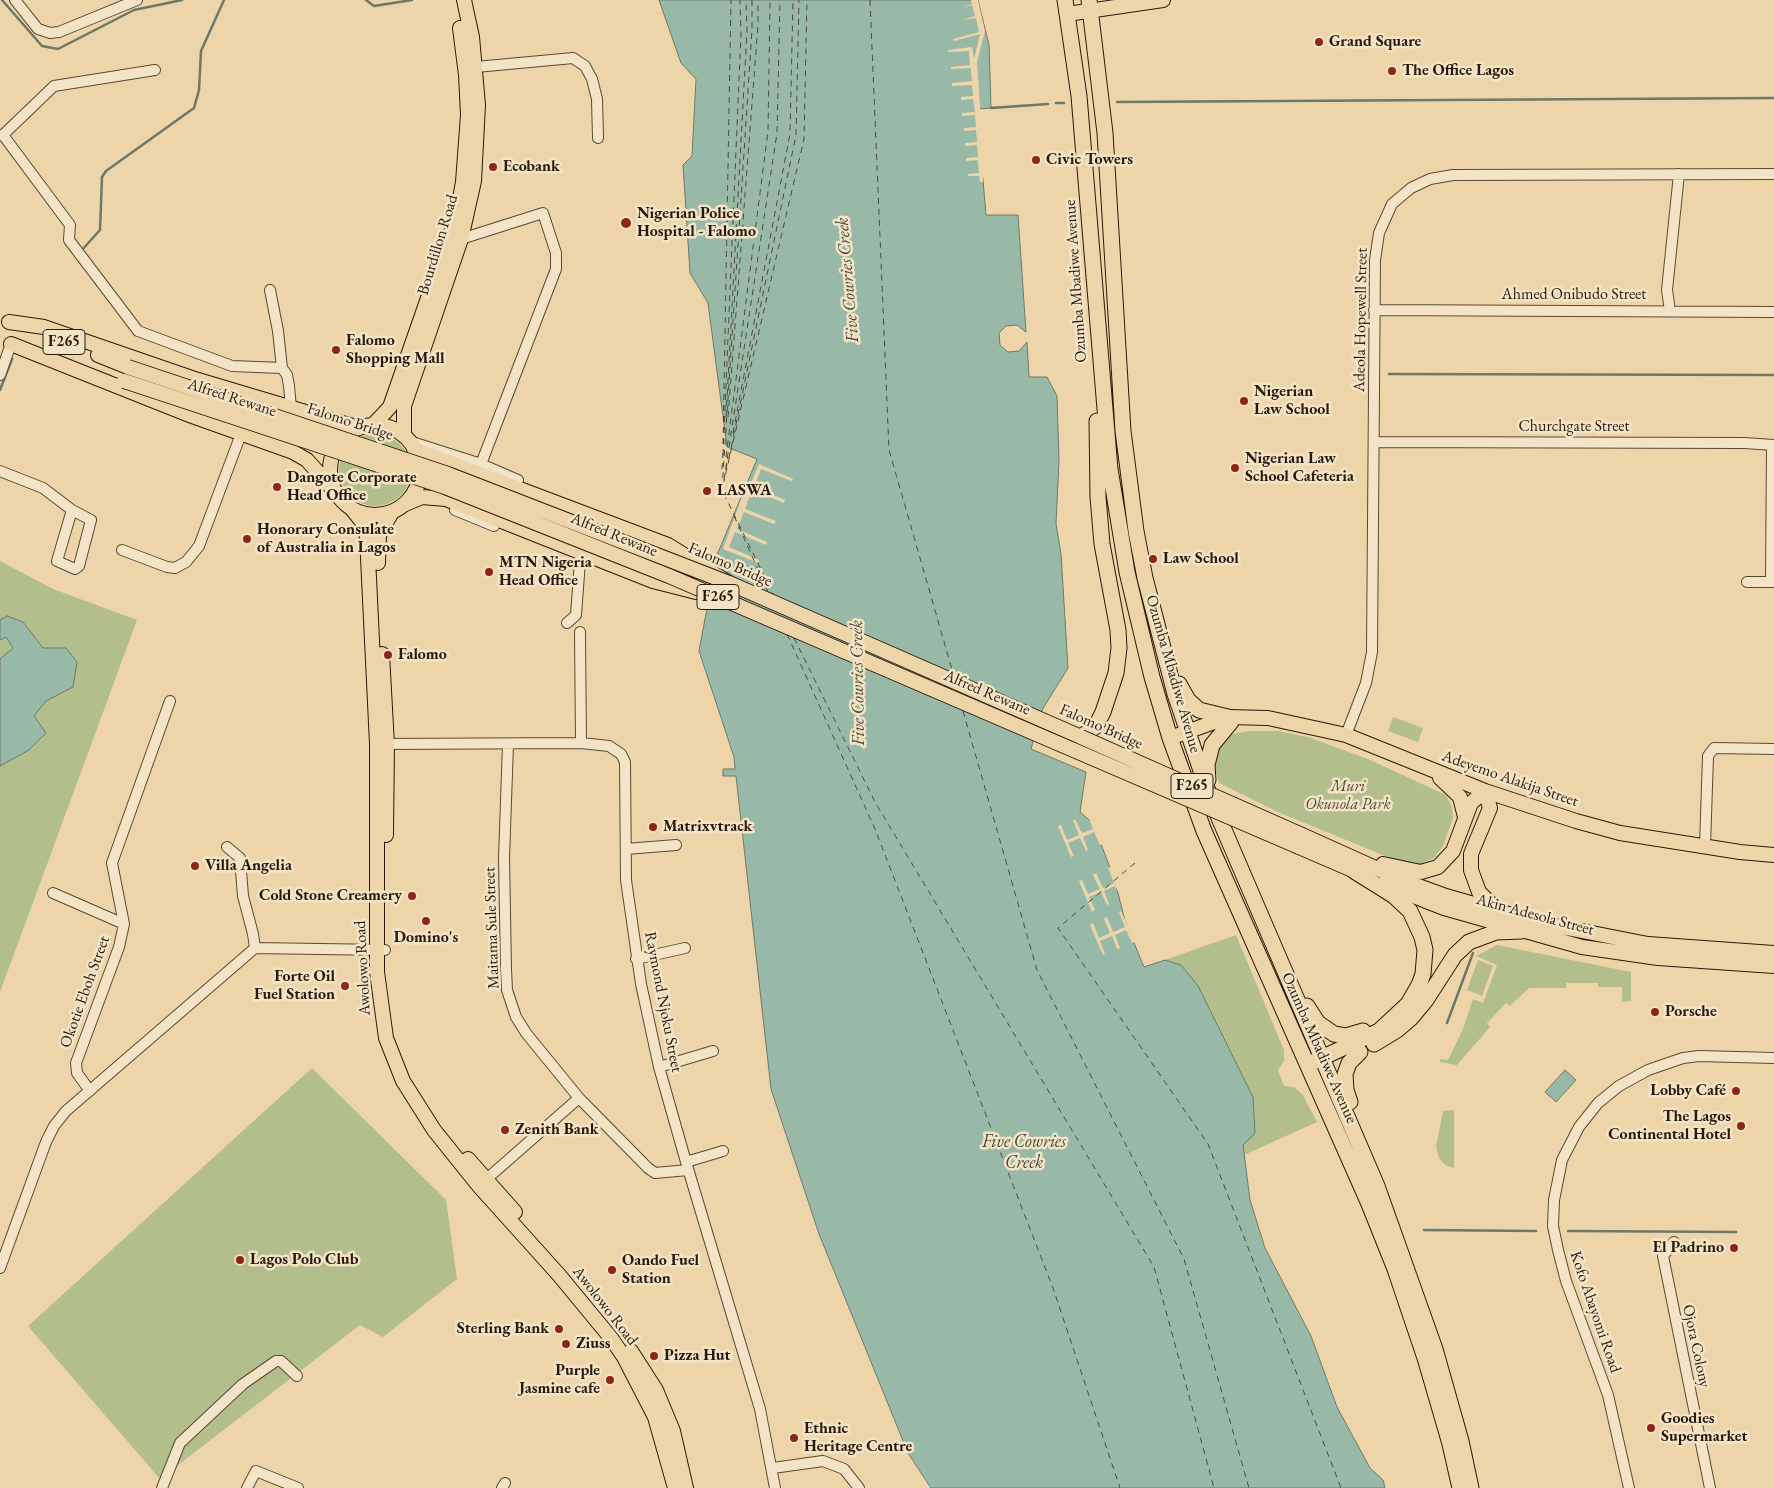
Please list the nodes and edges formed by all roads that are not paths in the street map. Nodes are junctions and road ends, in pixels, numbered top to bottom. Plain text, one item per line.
1 (15, 0) edge
2 (136, 0) edge
3 (455, 0) edge
4 (464, 0) edge
5 (1163, 0) edge
6 (1069, 4) edge
7 (1089, 5) edge
8 (476, 67) junction
9 (155, 70) dead end
10 (1, 135) edge
11 (598, 138) dead end
12 (1678, 174) junction
13 (1774, 174) edge
14 (456, 238) junction
15 (270, 290) dead end
16 (1374, 310) junction
17 (1670, 311) junction
18 (1774, 312) edge
19 (5, 320) edge
20 (6, 341) edge
21 (1100, 364) junction
22 (282, 368) junction
23 (0, 375) edge
24 (291, 408) junction
25 (373, 425) junction
26 (359, 428) junction
27 (241, 434) junction
28 (409, 442) junction
29 (1375, 442) junction
30 (1773, 445) edge
31 (481, 464) junction
32 (0, 471) edge
33 (518, 480) dead end
34 (337, 494) junction
35 (422, 497) junction
36 (351, 508) junction
37 (397, 508) junction
38 (72, 510) junction
39 (494, 526) dead end
40 (122, 550) dead end
41 (580, 561) dead end
42 (1747, 582) dead end
43 (1772, 582) edge
44 (729, 583) junction
45 (721, 599) junction
46 (567, 623) dead end
47 (580, 632) dead end
48 (1165, 654) junction
49 (170, 701) dead end
50 (1233, 719) junction
51 (1188, 735) junction
52 (1346, 735) junction
53 (1081, 738) junction
54 (1171, 741) junction
55 (581, 743) junction
56 (382, 744) junction
57 (508, 744) junction
58 (1774, 749) edge
59 (1432, 771) junction
60 (1486, 791) junction
61 (1210, 797) junction
62 (1465, 820) junction
63 (1301, 841) junction
64 (676, 844) dead end
65 (1705, 846) junction
66 (227, 847) dead end
67 (626, 849) junction
68 (1774, 855) edge
69 (1348, 856) junction
70 (1354, 871) junction
71 (53, 893) dead end
72 (1498, 911) junction
73 (124, 924) junction
74 (1522, 931) junction
75 (255, 948) junction
76 (685, 948) dead end
77 (381, 950) junction
78 (1774, 953) edge
79 (636, 960) junction
80 (1774, 966) edge
81 (1289, 981) junction
82 (1389, 1021) junction
83 (713, 1051) dead end
84 (1360, 1052) junction
85 (1774, 1058) edge
86 (1317, 1065) junction
87 (659, 1066) junction
88 (90, 1091) junction
89 (579, 1098) junction
90 (723, 1151) dead end
91 (687, 1166) junction
92 (483, 1182) junction
93 (1377, 1186) junction
94 (1674, 1242) dead end
95 (0, 1268) edge
96 (297, 1376) dead end
97 (772, 1468) junction
98 (162, 1488) edge
99 (247, 1488) edge
100 (298, 1488) edge
101 (675, 1488) edge
102 (686, 1488) edge
103 (775, 1488) edge
104 (859, 1488) edge
105 (1460, 1488) edge
106 (1471, 1488) edge
107 (1629, 1488) edge
108 (1710, 1488) edge

1 - 2 street
3 - 14 main road, Bourdillon Road
4 - 8 main road, Bourdillon Road
5 - 7 main road
6 - 7 main road
6 - 21 highway, Ozumba Mbadiwe Avenue
7 - 48 highway, Ozumba Mbadiwe Avenue
8 - 11 street
8 - 14 main road, Bourdillon Road
9 - 10 street
10 - 22 street
12 - 13 street, Adeola Hopewell Street
12 - 16 street, Adeola Hopewell Street
12 - 17 street
14 - 25 main road, Bourdillon Road
14 - 28 main road, Bourdillon Road
14 - 31 street
15 - 22 street
16 - 17 street, Ahmed Onibudo Street
16 - 29 street, Adeola Hopewell Street
17 - 18 street, Ahmed Onibudo Street
19 - 24 main road
19 - 44 main road, Falomo Bridge / F265, bridge
20 - 23 street
20 - 27 main road
20 - 45 main road, Alfred Rewane / F265, bridge
21 - 53 highway
21 - 54 highway, Ozumba Mbadiwe Avenue
22 - 24 street
24 - 26 main road
25 - 26 main road
25 - 28 main road
26 - 34 main road
27 - 34 main road
27 - 40 street
28 - 31 street
28 - 37 main road
28 - 44 main road, bridge
29 - 30 street, Churchgate Street
29 - 52 street, Adeola Hopewell Street
30 - 43 street
31 - 33 street
32 - 38 street
34 - 36 main road
35 - 37 main road
35 - 39 street
35 - 45 main road, bridge
36 - 37 main road
36 - 56 main road, Awolowo Road
37 - 56 main road, Awolowo Road
38 - 38 street
41 - 46 street
42 - 43 street
44 - 53 main road, Falomo Bridge / F265
45 - 63 main road, Alfred Rewane / F265, bridge
47 - 55 street
48 - 50 highway
48 - 51 highway, Ozumba Mbadiwe Avenue
49 - 73 street, Okotie Eboh Street
50 - 51 main road, Adeyemo Alakija Street
50 - 52 main road, Adeyemo Alakija Street
50 - 61 highway
51 - 54 main road, Adeyemo Alakija Street
51 - 61 highway, Ozumba Mbadiwe Avenue
52 - 59 main road, Adeyemo Alakija Street
53 - 63 main road, Falomo Bridge / F265, bridge
54 - 86 highway, Ozumba Mbadiwe Avenue
55 - 57 street, Raymond Njoku Street
55 - 67 street, Raymond Njoku Street
56 - 57 street, Raymond Njoku Street
56 - 77 main road, Awolowo Road
57 - 89 street, Maitama Sule Street
58 - 65 street
59 - 60 main road, Adeyemo Alakija Street
59 - 62 main road
60 - 62 main road
60 - 65 main road, Adeyemo Alakija Street
60 - 72 main road
61 - 81 highway, Ozumba Mbadiwe Avenue
62 - 69 main road
63 - 69 main road, Akin Adesola Street / F265
63 - 70 main road, Akin Adesola Street / F265
64 - 67 street
65 - 68 main road, Adeyemo Alakija Street
66 - 75 street
67 - 79 street, Raymond Njoku Street
69 - 72 main road, Akin Adesola Street / F265
70 - 74 main road, Akin Adesola Street / F265
70 - 82 highway
71 - 73 street
72 - 78 main road, Akin Adesola Street
73 - 88 street, Okotie Eboh Street
74 - 80 main road, Akin Adesola Street
74 - 84 highway
75 - 77 street
75 - 88 street
76 - 79 street
77 - 92 main road, Awolowo Road
79 - 87 street, Raymond Njoku Street
81 - 82 highway
81 - 86 highway, Ozumba Mbadiwe Avenue
82 - 86 highway
83 - 87 street
84 - 86 highway
84 - 93 highway
85 - 107 street, Kofo Abayomi Road
86 - 93 highway, Ozumba Mbadiwe Avenue
86 - 105 highway, Ozumba Mbadiwe Avenue
87 - 91 street, Raymond Njoku Street
88 - 95 street
89 - 91 street, Maitama Sule Street
89 - 92 street
90 - 91 street
91 - 97 street, Raymond Njoku Street
92 - 101 main road, Awolowo Road
92 - 102 main road, Awolowo Road
93 - 106 highway, Ozumba Mbadiwe Avenue
94 - 108 street, Ojora Colony
96 - 98 street
97 - 103 street, Raymond Njoku Street
97 - 104 street
99 - 100 street

